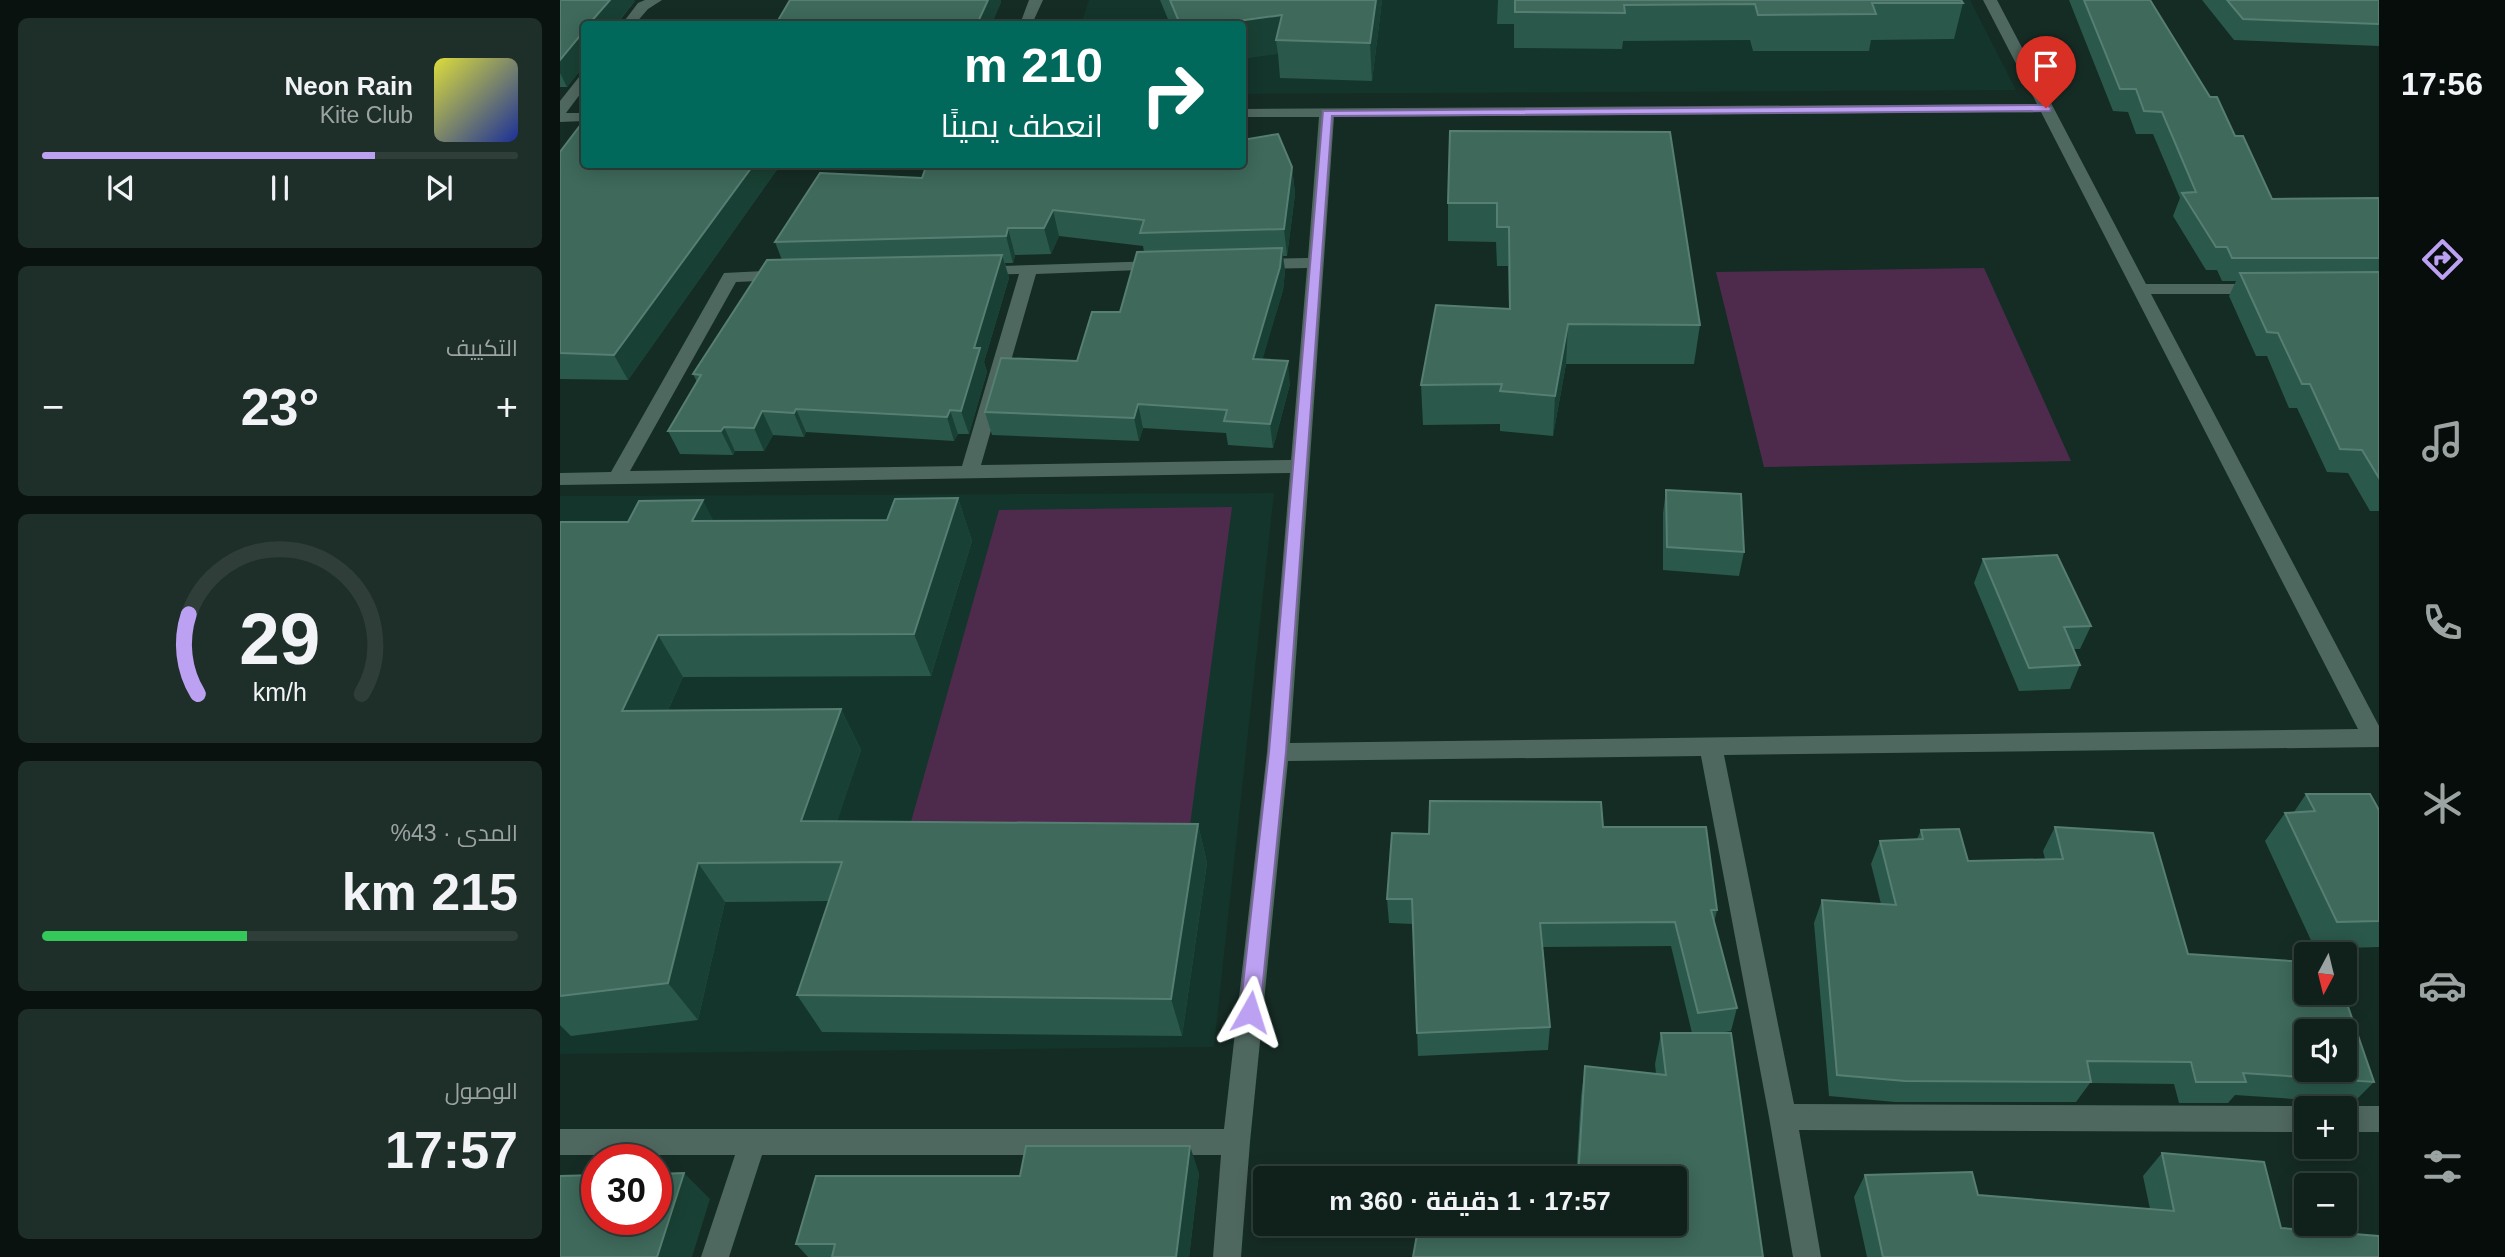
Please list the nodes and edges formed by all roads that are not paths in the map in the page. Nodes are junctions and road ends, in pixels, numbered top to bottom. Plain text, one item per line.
1 (655, 0) edge
2 (1036, 0) edge
3 (1990, 0) edge
4 (630, 21) edge
5 (1027, 21) edge
6 (581, 84) edge
7 (2046, 108) junction
8 (560, 111) edge
9 (1326, 113) junction
10 (1246, 114) edge
11 (581, 117) edge
12 (560, 118) edge
13 (1315, 263) junction
14 (1247, 264) edge
15 (1179, 266) edge
16 (1029, 269) junction
17 (961, 271) edge
18 (798, 275) edge
19 (2140, 289) junction
20 (2273, 289) edge
21 (1299, 466) junction
22 (970, 472) junction
23 (617, 478) junction
24 (560, 479) edge
25 (2377, 738) edge
26 (1711, 747) junction
27 (1278, 752) junction
28 (1783, 1117) junction
29 (2294, 1119) edge
30 (2357, 1119) edge
31 (2379, 1119) edge
32 (560, 1142) edge
33 (753, 1142) junction
34 (1236, 1142) junction
35 (715, 1257) edge
36 (1227, 1257) edge
37 (1807, 1257) edge

1 - 4 street
2 - 5 street
3 - 7 street
6 - 8 street
7 - 9 street
7 - 19 street
9 - 10 street
9 - 13 street
11 - 12 street
13 - 14 street
13 - 21 street
15 - 16 street
16 - 17 street
16 - 22 street
18 - 23 street
19 - 20 street
19 - 25 street
21 - 22 street
21 - 27 street
22 - 23 street
23 - 24 street
25 - 26 street
26 - 27 street
26 - 28 street
27 - 34 street
28 - 29 street
28 - 37 street
30 - 31 street
32 - 33 street
33 - 34 street
33 - 35 street
34 - 36 street

